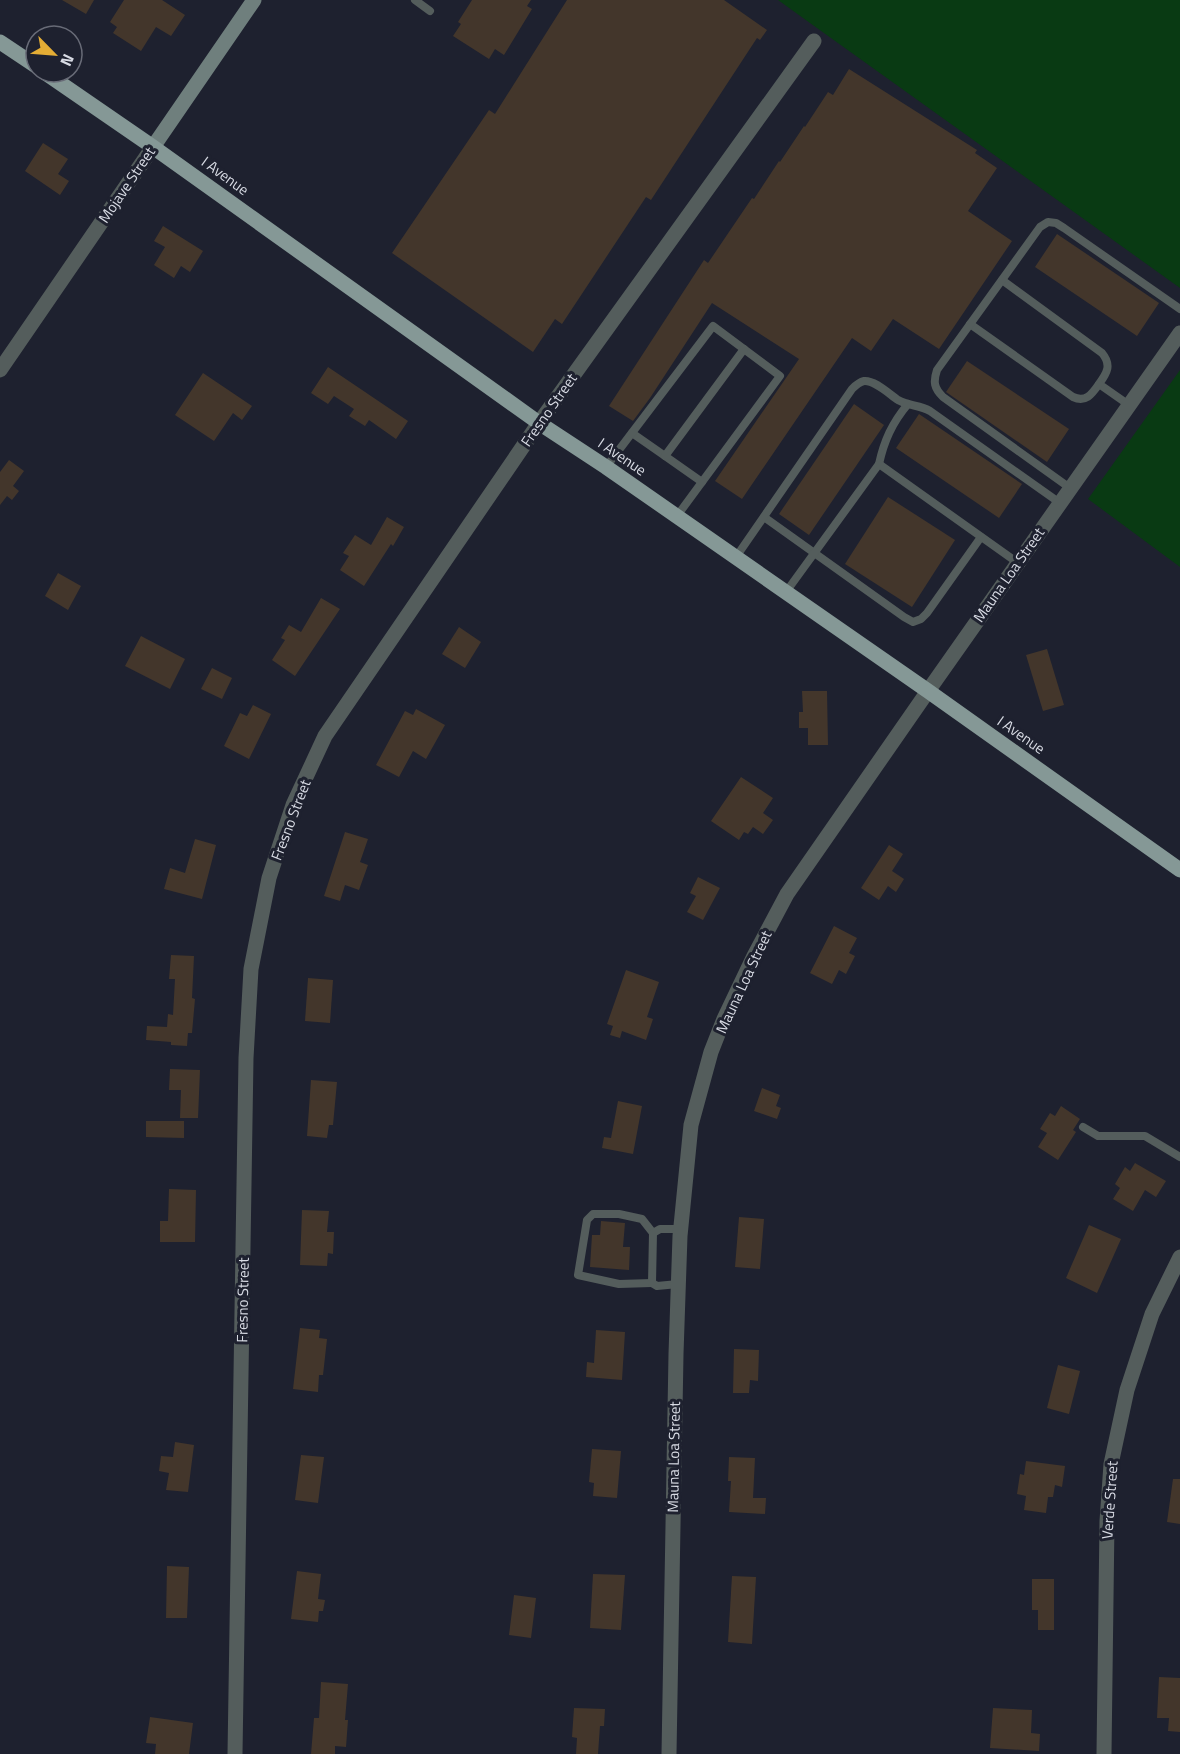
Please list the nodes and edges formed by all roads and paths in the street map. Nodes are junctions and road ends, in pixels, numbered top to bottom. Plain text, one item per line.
1 (254, 0) edge
2 (415, 0) edge
3 (429, 11) dead end
4 (814, 41) dead end
5 (0, 42) edge
6 (24, 58) edge
7 (61, 84) edge
8 (153, 147) junction
9 (1002, 280) junction
10 (1180, 309) edge
11 (970, 324) junction
12 (1180, 333) edge
13 (744, 349) junction
14 (0, 370) edge
15 (1099, 384) junction
16 (908, 404) junction
17 (1129, 405) junction
18 (539, 423) junction
19 (632, 433) junction
20 (664, 456) junction
21 (879, 464) junction
22 (606, 467) junction
23 (702, 482) junction
24 (1070, 488) junction
25 (1060, 503) junction
26 (677, 516) junction
27 (764, 517) junction
28 (981, 537) junction
29 (815, 553) junction
30 (736, 557) junction
31 (1018, 563) junction
32 (786, 592) junction
33 (928, 691) junction
34 (1180, 870) edge
35 (1083, 1127) dead end
36 (1180, 1157) edge
37 (680, 1229) junction
38 (653, 1233) junction
39 (1180, 1257) edge
40 (652, 1283) junction
41 (678, 1284) junction
42 (236, 1754) edge
43 (669, 1754) edge
44 (1104, 1754) edge

1 - 8 street, Mojave Street
2 - 3 lane
4 - 18 street, Fresno Street
5 - 6 main road
7 - 8 main road, I Avenue
8 - 14 street, Mojave Street
8 - 18 main road, I Avenue
9 - 10 lane
9 - 11 lane
9 - 15 lane
11 - 15 lane
11 - 24 lane
12 - 17 street, Mauna Loa Street
13 - 19 lane
13 - 20 lane
13 - 23 lane
15 - 17 lane
16 - 21 lane
16 - 25 lane
16 - 27 lane
17 - 24 street, Mauna Loa Street
18 - 22 main road, I Avenue
18 - 42 street, Fresno Street
19 - 20 lane
19 - 22 lane
20 - 23 lane
21 - 28 lane
21 - 29 lane
22 - 26 main road, I Avenue
23 - 26 lane
24 - 25 street, Mauna Loa Street
25 - 31 street, Mauna Loa Street
26 - 30 main road, I Avenue
27 - 29 lane
27 - 30 lane
28 - 29 lane
28 - 31 lane
29 - 32 lane
30 - 32 main road, I Avenue
31 - 33 street, Mauna Loa Street
32 - 33 main road, I Avenue
33 - 34 main road, I Avenue
33 - 37 street, Mauna Loa Street
35 - 36 lane
37 - 38 lane
37 - 41 street, Mauna Loa Street
38 - 40 lane
38 - 40 lane
39 - 44 street, Verde Street
40 - 41 lane
41 - 43 street, Mauna Loa Street

